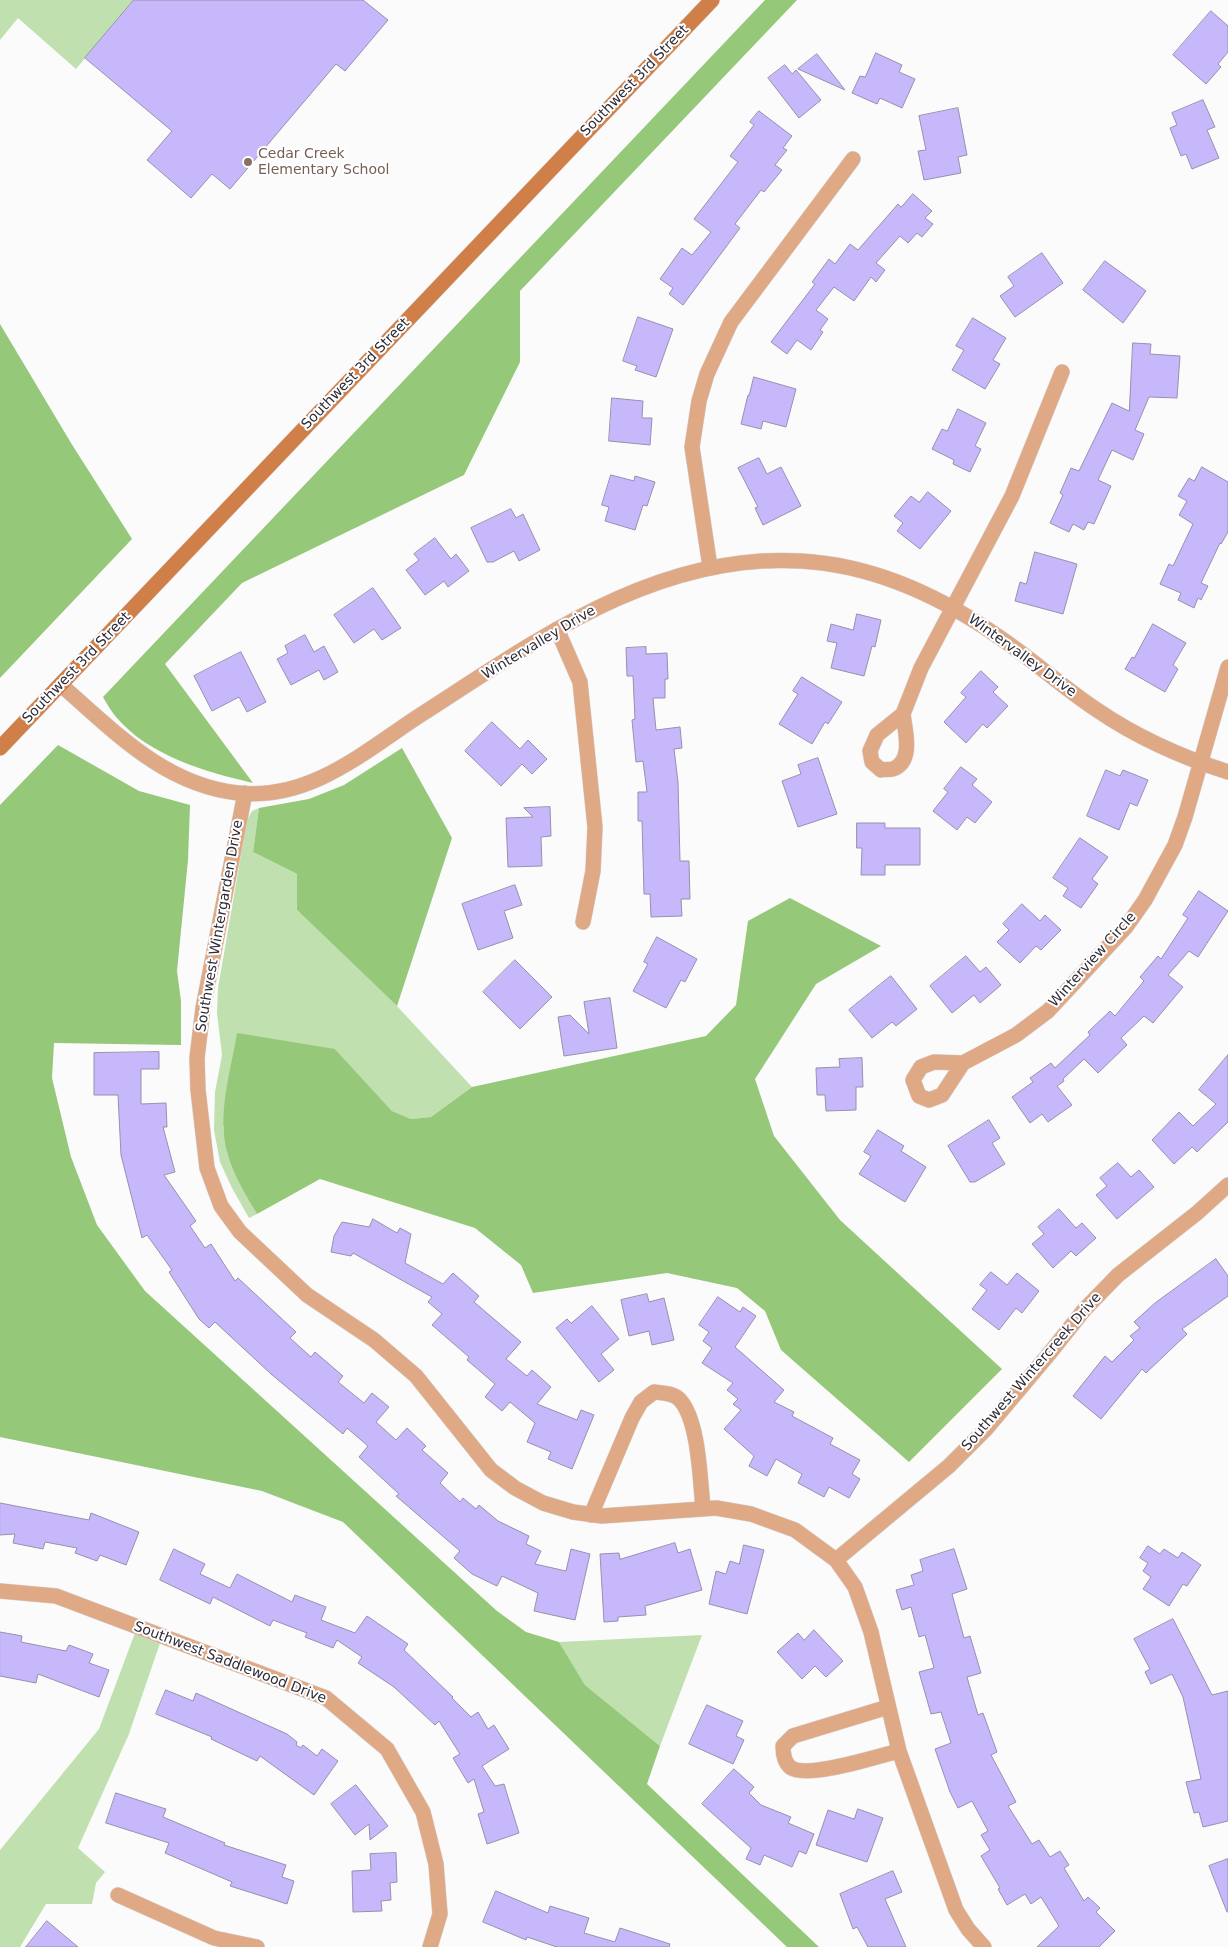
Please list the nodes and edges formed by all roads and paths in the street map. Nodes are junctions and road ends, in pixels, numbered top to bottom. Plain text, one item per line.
1 (712, 0) edge
2 (853, 159) dead end
3 (1062, 372) dead end
4 (710, 567) junction
5 (952, 608) junction
6 (557, 629) junction
7 (1228, 667) edge
8 (61, 685) junction
9 (903, 714) dead end
10 (0, 748) edge
11 (1200, 763) junction
12 (1228, 772) edge
13 (245, 793) junction
14 (583, 922) dead end
15 (962, 1063) dead end
16 (1225, 1194) edge
17 (703, 1508) junction
18 (591, 1514) junction
19 (836, 1560) junction
20 (0, 1591) edge
21 (888, 1707) junction
22 (899, 1751) junction
23 (118, 1895) dead end
24 (257, 1947) edge
25 (430, 1947) edge
26 (984, 1947) edge

1 - 8 main road, Southwest 3rd Street
2 - 4 street
3 - 5 street
4 - 5 street, Wintervalley Drive
4 - 6 street, Wintervalley Drive
5 - 9 street
5 - 11 street, Wintervalley Drive
6 - 13 street, Wintervalley Drive
6 - 14 street
7 - 11 street, Winterview Circle
8 - 10 main road, Southwest 3rd Street
8 - 13 street, Wintervalley Drive
11 - 12 street, Wintervalley Drive
11 - 15 street, Winterview Circle
13 - 18 street, Southwest Wintergarden Drive
16 - 19 street, Southwest Wintercreek Drive
17 - 18 street, Southwest Wintergarden Drive
17 - 18 street
17 - 19 street, Southwest Wintergarden Drive
19 - 21 street, Southwest Wintergarden Drive
20 - 25 street, Southwest Saddlewood Drive
21 - 22 street, Southwest Wintergarden Drive
21 - 22 street
22 - 26 street, Southwest Wintergarden Drive
23 - 24 street

